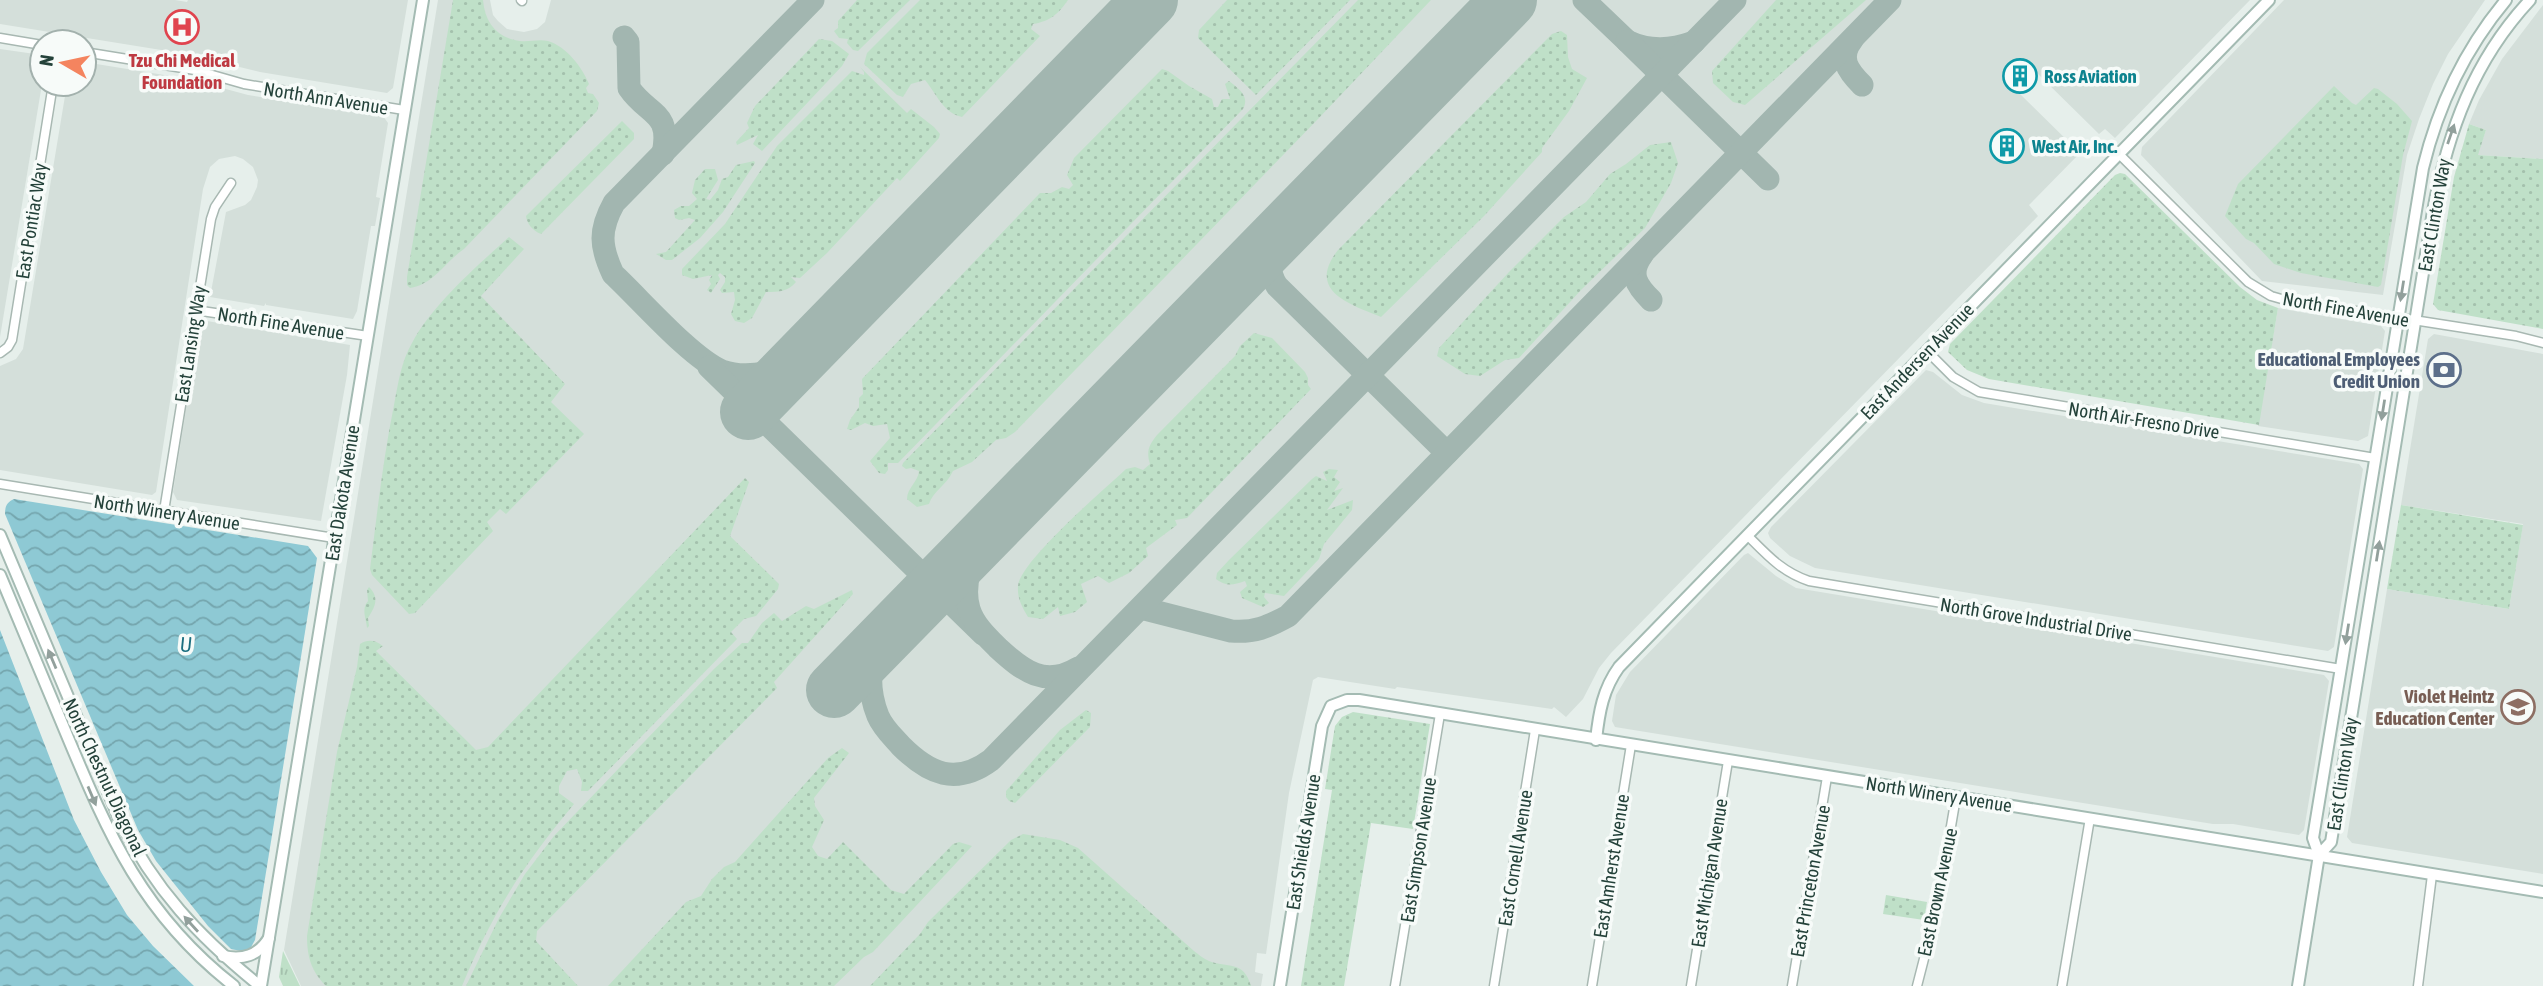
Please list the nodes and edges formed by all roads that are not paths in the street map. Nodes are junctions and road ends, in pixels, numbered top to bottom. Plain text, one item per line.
1 (423, 0) edge
2 (2269, 0) edge
3 (2506, 0) edge
4 (2529, 0) edge
5 (2487, 24) junction
6 (0, 38) edge
7 (28, 43) edge
8 (98, 54) edge
9 (51, 98) edge
10 (404, 110) junction
11 (2459, 112) junction
12 (2119, 154) junction
13 (231, 183) dead end
14 (195, 310) junction
15 (2398, 318) junction
16 (2415, 321) junction
17 (368, 336) junction
18 (2543, 343) edge
19 (1927, 351) junction
20 (0, 353) edge
21 (2375, 458) junction
22 (0, 484) edge
23 (164, 511) junction
24 (0, 535) edge
25 (1747, 535) junction
26 (334, 538) junction
27 (0, 575) edge
28 (2341, 669) junction
29 (1336, 703) joint
30 (1440, 714) junction
31 (1535, 730) junction
32 (1596, 740) junction
33 (1631, 745) junction
34 (1728, 761) junction
35 (1828, 777) junction
36 (1956, 797) junction
37 (2090, 818) junction
38 (2319, 856) junction
39 (2432, 875) junction
40 (2543, 892) edge
41 (270, 935) junction
42 (222, 956) junction
43 (234, 986) edge
44 (260, 986) edge
45 (1280, 986) edge
46 (1395, 986) edge
47 (1494, 986) edge
48 (1592, 986) edge
49 (1691, 986) edge
50 (1792, 986) edge
51 (1917, 986) edge
52 (2062, 986) edge
53 (2298, 986) edge
54 (2418, 986) edge

1 - 10 street, East Dakota Avenue
2 - 12 street, East Andersen Avenue
3 - 5 street, East Clinton Way
4 - 11 street, East Clinton Way
5 - 11 street
5 -> 15 street, East Clinton Way
6 - 7 street
8 - 10 street, North Ann Avenue
9 - 20 street, East Pontiac Way
10 - 17 street, East Dakota Avenue
16 -> 11 street, East Clinton Way
12 - 15 street, North Fine Avenue
12 - 19 street, East Andersen Avenue
13 - 14 street, East Lansing Way
14 - 17 street, North Fine Avenue
14 - 23 street, East Lansing Way
15 - 16 street, North Fine Avenue
15 -> 21 street, East Clinton Way
16 - 18 street, North Fine Avenue
38 -> 16 street, East Clinton Way
17 - 26 street, East Dakota Avenue
19 - 21 street, North Air-Fresno Drive
19 - 25 street, East Andersen Avenue
21 -> 28 street, East Clinton Way
22 - 23 street, North Winery Avenue
23 - 26 street, North Winery Avenue
42 -> 24 street, North Chestnut Diagonal
25 - 28 street, North Grove Industrial Drive
25 - 32 street, East Andersen Avenue
26 - 41 street, East Dakota Avenue
27 -> 43 street, North Chestnut Diagonal
28 - 38 street, East Clinton Way
29 - 30 street, North Winery Avenue
29 - 45 street, East Shields Avenue
30 - 31 street, North Winery Avenue
30 - 46 street, East Simpson Avenue
31 - 32 street, North Winery Avenue
31 - 47 street, East Cornell Avenue
32 - 33 street, North Winery Avenue
33 - 34 street, North Winery Avenue
33 - 48 street, East Amherst Avenue
34 - 35 street, North Winery Avenue
34 - 49 street, East Michigan Avenue
35 - 36 street, North Winery Avenue
35 - 50 street, East Princeton Avenue
36 - 37 street, North Winery Avenue
36 - 51 street, East Brown Avenue
37 - 38 street, North Winery Avenue
37 - 52 street
38 - 39 street, North Winery Avenue
38 - 53 street
39 - 40 street, North Winery Avenue
39 - 54 street
41 - 42 street
41 - 44 street, East Dakota Avenue
42 - 44 street, North Chestnut Diagonal

